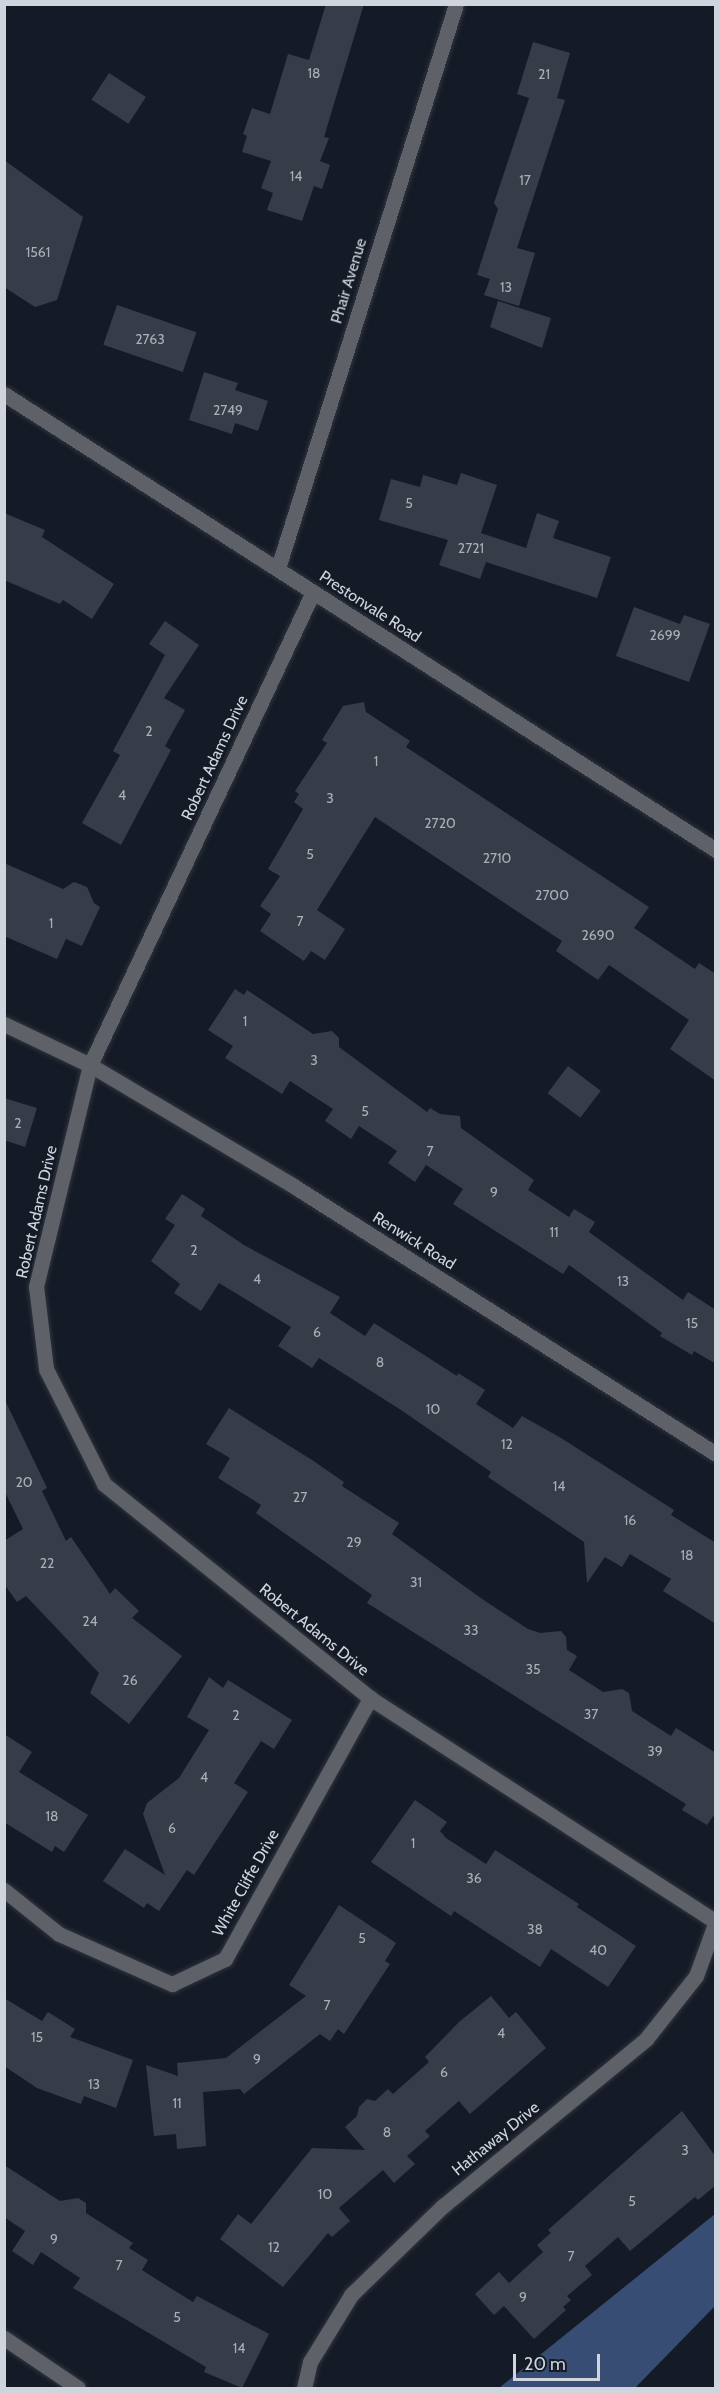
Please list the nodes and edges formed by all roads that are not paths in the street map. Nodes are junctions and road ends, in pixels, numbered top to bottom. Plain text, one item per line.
1 (456, 4) edge
2 (4, 394) edge
3 (278, 568) junction
4 (313, 592) junction
5 (716, 850) edge
6 (4, 1023) edge
7 (90, 1065) junction
8 (716, 1454) edge
9 (370, 1698) junction
10 (4, 1890) edge
11 (715, 1922) edge
12 (4, 2338) edge
13 (78, 2388) edge
14 (304, 2388) edge

1 - 3 street, Phair Avenue
2 - 3 street, Prestonvale Road
3 - 4 street, Prestonvale Road
4 - 5 street, Prestonvale Road
4 - 7 street, Robert Adams Drive
6 - 7 street, Renwick Road
7 - 8 street, Renwick Road
7 - 9 street, Robert Adams Drive
9 - 10 street, White Cliffe Drive
9 - 11 street, Robert Adams Drive
11 - 14 street, Hathaway Drive
12 - 13 street

